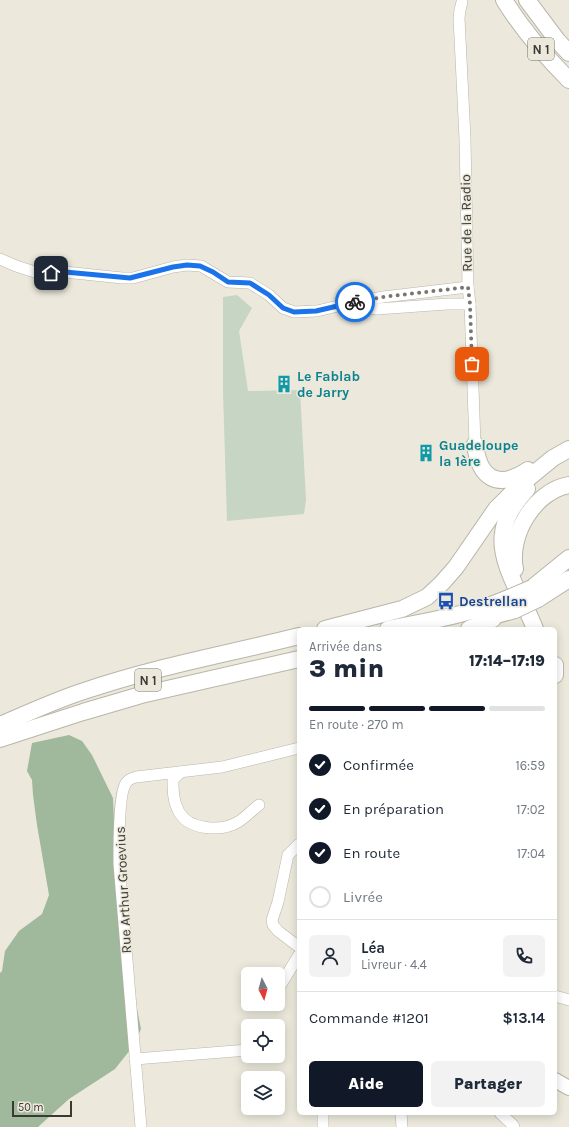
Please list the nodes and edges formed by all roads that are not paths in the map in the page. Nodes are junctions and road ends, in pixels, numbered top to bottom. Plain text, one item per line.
1 (493, 0) edge
2 (504, 0) edge
3 (527, 0) edge
4 (463, 1) edge
5 (514, 16) junction
6 (569, 53) edge
7 (569, 80) edge
8 (0, 259) edge
9 (468, 287) junction
10 (470, 304) junction
11 (342, 305) junction
12 (475, 444) joint
13 (569, 444) edge
14 (569, 448) edge
15 (569, 454) edge
16 (569, 477) edge
17 (569, 485) edge
18 (569, 558) edge
19 (569, 566) edge
20 (509, 571) junction
21 (569, 579) edge
22 (535, 593) junction
23 (513, 603) junction
24 (332, 627) edge
25 (398, 627) edge
26 (445, 627) edge
27 (472, 627) edge
28 (534, 627) edge
29 (541, 627) edge
30 (297, 636) edge
31 (297, 646) edge
32 (297, 659) edge
33 (297, 666) edge
34 (200, 682) junction
35 (0, 726) edge
36 (0, 739) edge
37 (297, 748) edge
38 (181, 772) junction
39 (259, 804) dead end
40 (297, 846) edge
41 (278, 931) junction
42 (297, 939) edge
43 (297, 946) edge
44 (297, 958) edge
45 (285, 978) edge
46 (557, 997) edge
47 (569, 1000) edge
48 (241, 1051) edge
49 (136, 1059) junction
50 (557, 1081) edge
51 (569, 1088) edge
52 (323, 1115) edge
53 (401, 1115) edge
54 (502, 1115) edge
55 (141, 1127) edge
56 (323, 1127) edge
57 (402, 1127) edge
58 (514, 1127) edge

1 - 5 highway
2 - 5 highway, N 1
3 - 6 highway, N 1
4 - 9 street, Rue de la Radio
5 - 7 highway, N 1
8 - 11 street
9 - 10 street, Rue de la Radio
9 - 11 street
10 - 11 street
10 - 12 street, Rue de la Radio
12 - 13 highway
14 - 24 highway
15 - 20 highway
16 - 20 highway
17 - 29 highway
18 - 22 highway
19 - 22 highway
20 - 28 highway
21 - 22 highway
22 - 23 highway, bridge
23 - 25 highway
23 - 26 highway
23 - 27 highway
30 - 35 highway
31 - 35 highway, N 1
32 - 34 highway, N 1
33 - 34 highway
34 - 36 highway, N 1
37 - 38 street, Rue Arthur Groevius
38 - 39 street
38 - 49 street, Rue Arthur Groevius
40 - 41 street
41 - 42 street
41 - 43 street
44 - 45 street
46 - 47 street
48 - 49 street
49 - 55 street, Rue Arthur Groevius
50 - 51 main road
52 - 56 street
53 - 57 street
54 - 58 street

